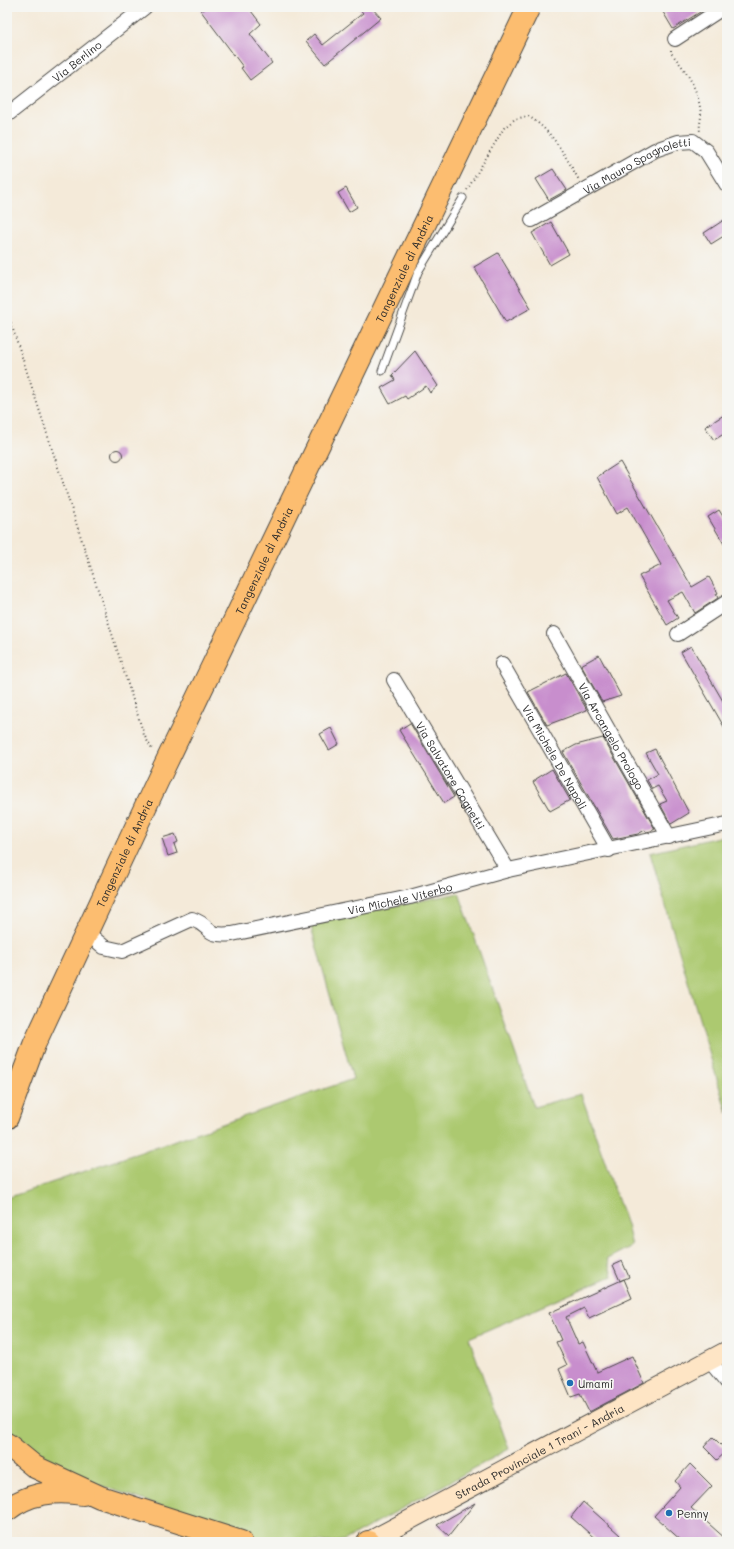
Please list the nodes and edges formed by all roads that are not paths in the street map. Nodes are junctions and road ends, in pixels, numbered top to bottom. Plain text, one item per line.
1 (145, 7) edge
2 (529, 7) edge
3 (724, 7) edge
4 (675, 39) road end
5 (7, 115) edge
6 (727, 185) edge
7 (463, 198) road end
8 (532, 220) dead end
9 (410, 272) junction
10 (382, 371) dead end
11 (727, 602) edge
12 (554, 634) dead end
13 (678, 634) dead end
14 (502, 664) dead end
15 (394, 680) dead end
16 (727, 824) edge
17 (670, 837) junction
18 (609, 850) junction
19 (508, 870) junction
20 (86, 932) junction
21 (7, 1118) edge
22 (727, 1351) edge
23 (718, 1368) edge
24 (727, 1382) edge
25 (7, 1444) edge
26 (100, 1497) junction
27 (7, 1510) edge
28 (166, 1519) junction
29 (200, 1542) edge
30 (241, 1542) edge
31 (368, 1542) edge

1 - 5 street, Via Berlino
2 - 9 main road, Tangenziale di Andria
3 - 4 street
6 - 8 street, Via Mauro Spagnoletti
7 - 9 lane
9 - 10 lane
9 - 20 main road, Tangenziale di Andria
11 - 13 street
12 - 17 street, Via Arcangelo Prologo
14 - 18 street, Via Michele De Napoli
15 - 19 street, Via Salvatore Cognetti
16 - 17 street, Via Michele Viterbo
17 - 18 street, Via Michele Viterbo
18 - 19 street, Via Michele Viterbo
19 - 20 street, Via Michele Viterbo
20 - 21 main road, Tangenziale di Andria
22 - 23 main road, Strada Provinciale 1 Trani - Andria
23 - 24 street
23 - 31 main road, Strada Provinciale 1 Trani - Andria
25 - 26 main road
26 - 27 main road
26 - 28 main road
28 - 29 main road
28 - 30 main road

